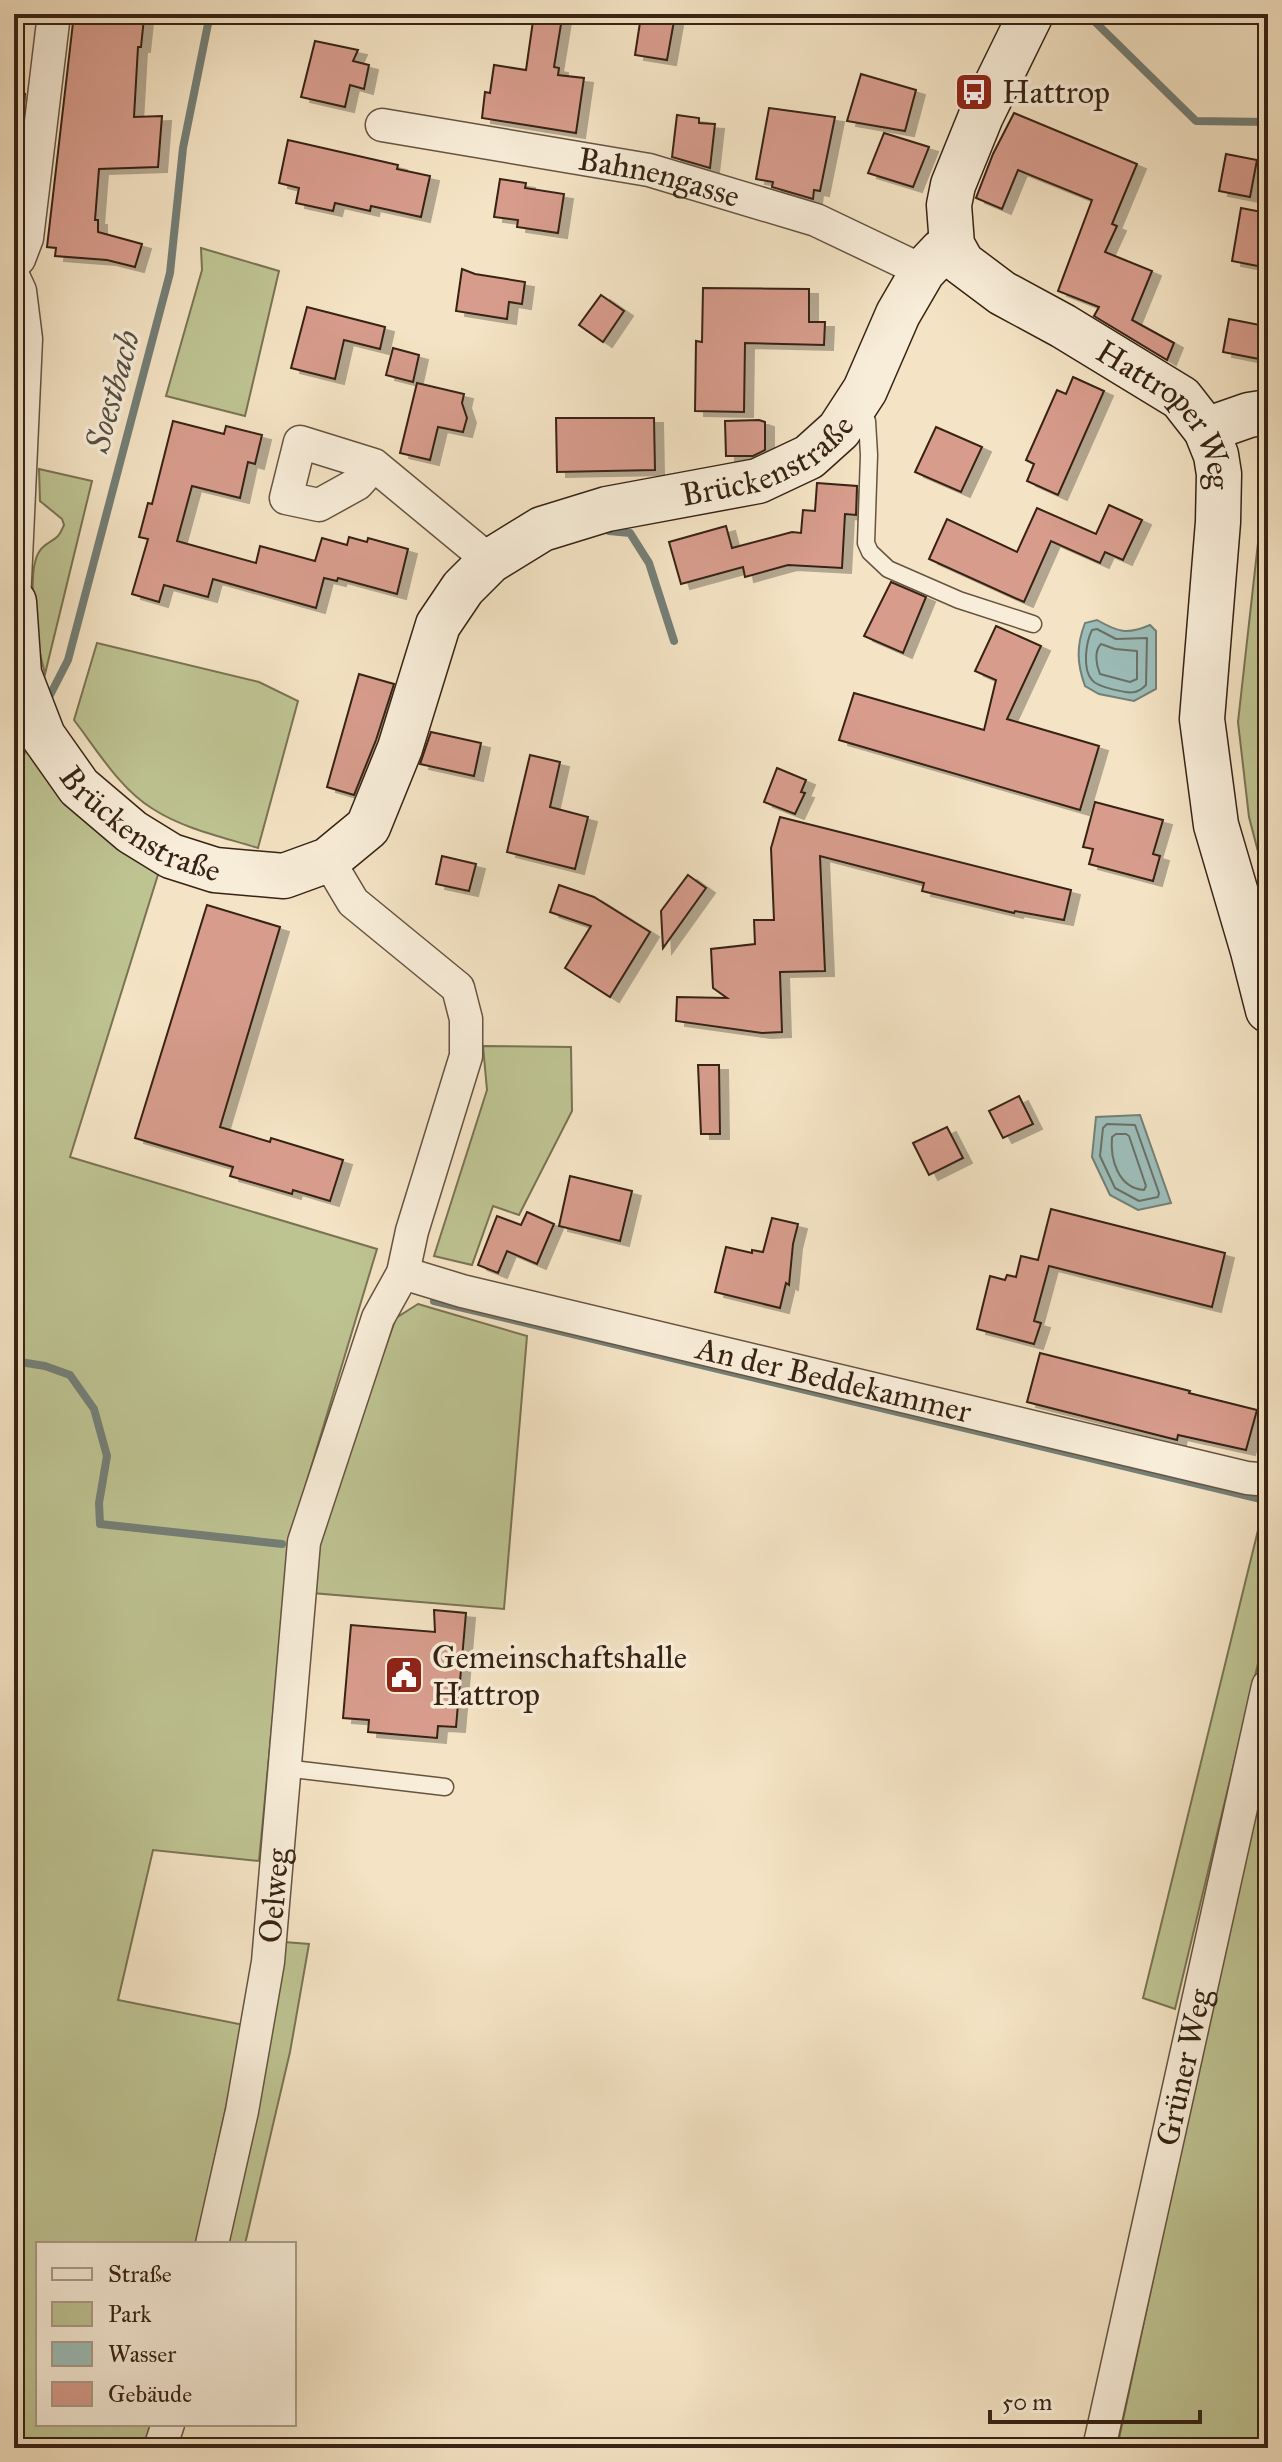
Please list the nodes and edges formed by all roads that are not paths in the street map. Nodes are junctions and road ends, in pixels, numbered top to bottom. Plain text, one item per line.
1 (54, 14) edge
2 (1031, 14) edge
3 (382, 125) dead end
4 (938, 258) junction
5 (14, 263) edge
6 (14, 278) edge
7 (856, 404) junction
8 (1268, 412) edge
9 (1206, 430) junction
10 (374, 465) dead end
11 (490, 561) junction
12 (14, 602) edge
13 (1033, 624) dead end
14 (328, 860) junction
15 (1268, 1010) edge
16 (403, 1273) junction
17 (1268, 1480) edge
18 (1268, 1686) edge
19 (284, 1768) junction
20 (445, 1787) dead end
21 (212, 2242) edge
22 (167, 2426) edge
23 (160, 2448) edge
24 (1099, 2448) edge

1 - 5 street
2 - 4 street
3 - 4 street, Bahnengasse
4 - 7 street, Brückenstraße
4 - 9 street, Hattroper Weg
6 - 12 street, Brückenstraße
7 - 11 street, Brückenstraße
7 - 13 lane
8 - 9 street
9 - 15 street, Hattroper Weg
10 - 11 street
11 - 14 street, Brückenstraße
12 - 14 street, Brückenstraße
14 - 16 street
16 - 17 street, An der Beddekammer
16 - 19 street, Oelweg
18 - 24 street, Grüner Weg
19 - 20 lane
19 - 21 street, Oelweg
22 - 23 street

